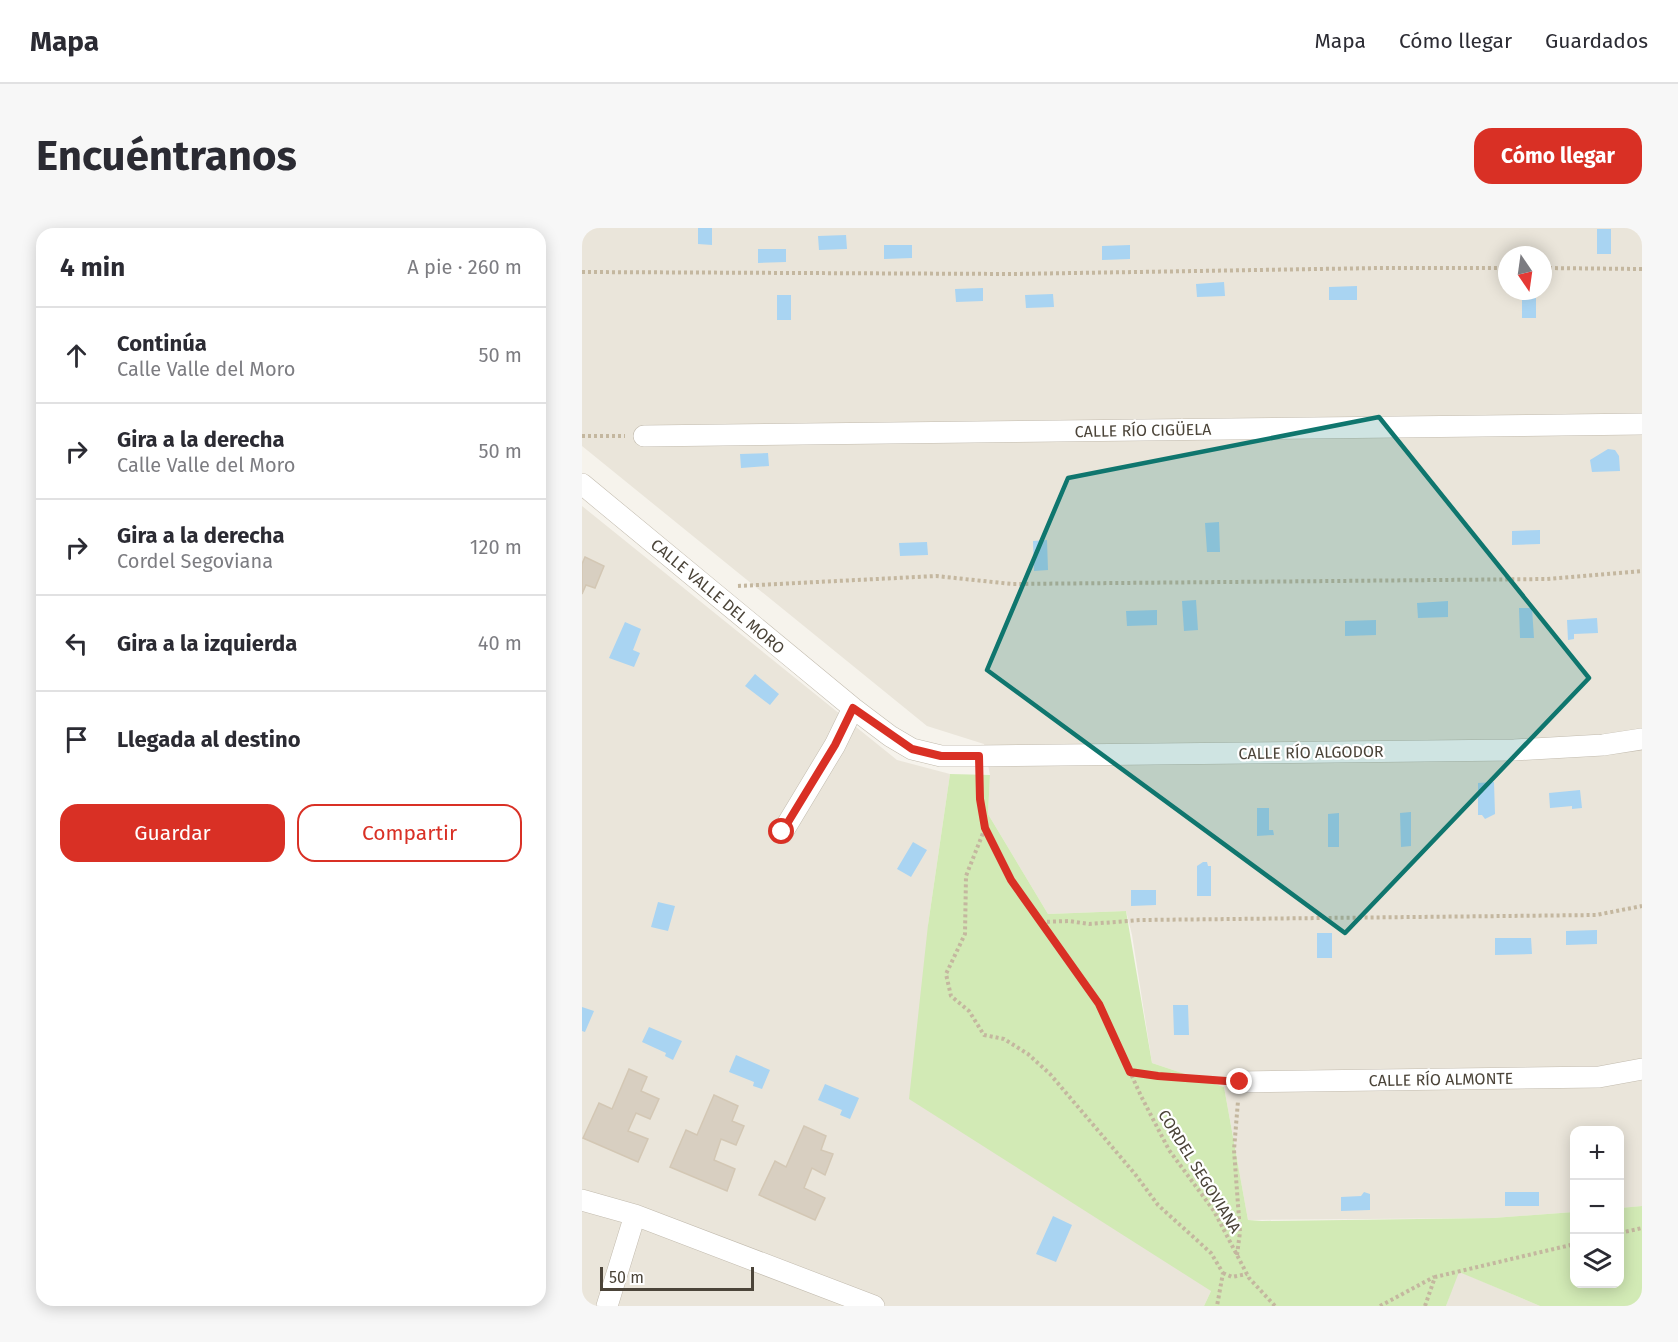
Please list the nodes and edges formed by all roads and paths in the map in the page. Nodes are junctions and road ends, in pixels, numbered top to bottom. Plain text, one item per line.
1 (1498, 268) edge
2 (1552, 268) edge
3 (1642, 268) edge
4 (582, 272) edge
5 (1642, 424) edge
6 (582, 436) edge
7 (644, 436) joint
8 (582, 484) edge
9 (1642, 571) edge
10 (708, 588) junction
11 (853, 708) junction
12 (1642, 739) edge
13 (979, 756) junction
14 (985, 828) junction
15 (782, 832) dead end
16 (1642, 906) edge
17 (1041, 922) junction
18 (1642, 1070) edge
19 (1130, 1072) junction
20 (1240, 1082) junction
21 (582, 1200) edge
22 (634, 1215) junction
23 (1642, 1228) edge
24 (1624, 1232) edge
25 (1570, 1245) edge
26 (1237, 1256) junction
27 (1223, 1273) junction
28 (1246, 1274) junction
29 (1435, 1277) junction
30 (607, 1306) edge
31 (874, 1306) edge
32 (1217, 1306) edge
33 (1275, 1306) edge
34 (1380, 1306) edge
35 (1425, 1306) edge

1 - 4 path
2 - 3 path
5 - 7 street, CALLE RÍO CIGÜELA
6 - 7 path
8 - 10 street, CALLE VALLE DEL MORO
9 - 10 path
10 - 11 street, CALLE VALLE DEL MORO
11 - 13 street, CALLE VALLE DEL MORO
11 - 15 street
12 - 13 street, CALLE RÍO ALGODOR
13 - 14 path, CORDEL SEGOVIANA
14 - 17 path, CORDEL SEGOVIANA
14 - 27 path
16 - 17 path
17 - 19 path, CORDEL SEGOVIANA
18 - 20 street, CALLE RÍO ALMONTE
19 - 20 path
19 - 26 path, CORDEL SEGOVIANA
20 - 26 path
21 - 22 street
22 - 30 street
22 - 31 street
23 - 24 path
25 - 29 path
26 - 28 path, CORDEL SEGOVIANA
27 - 28 path
27 - 32 path
28 - 33 path, CORDEL SEGOVIANA
29 - 34 path
29 - 35 path

